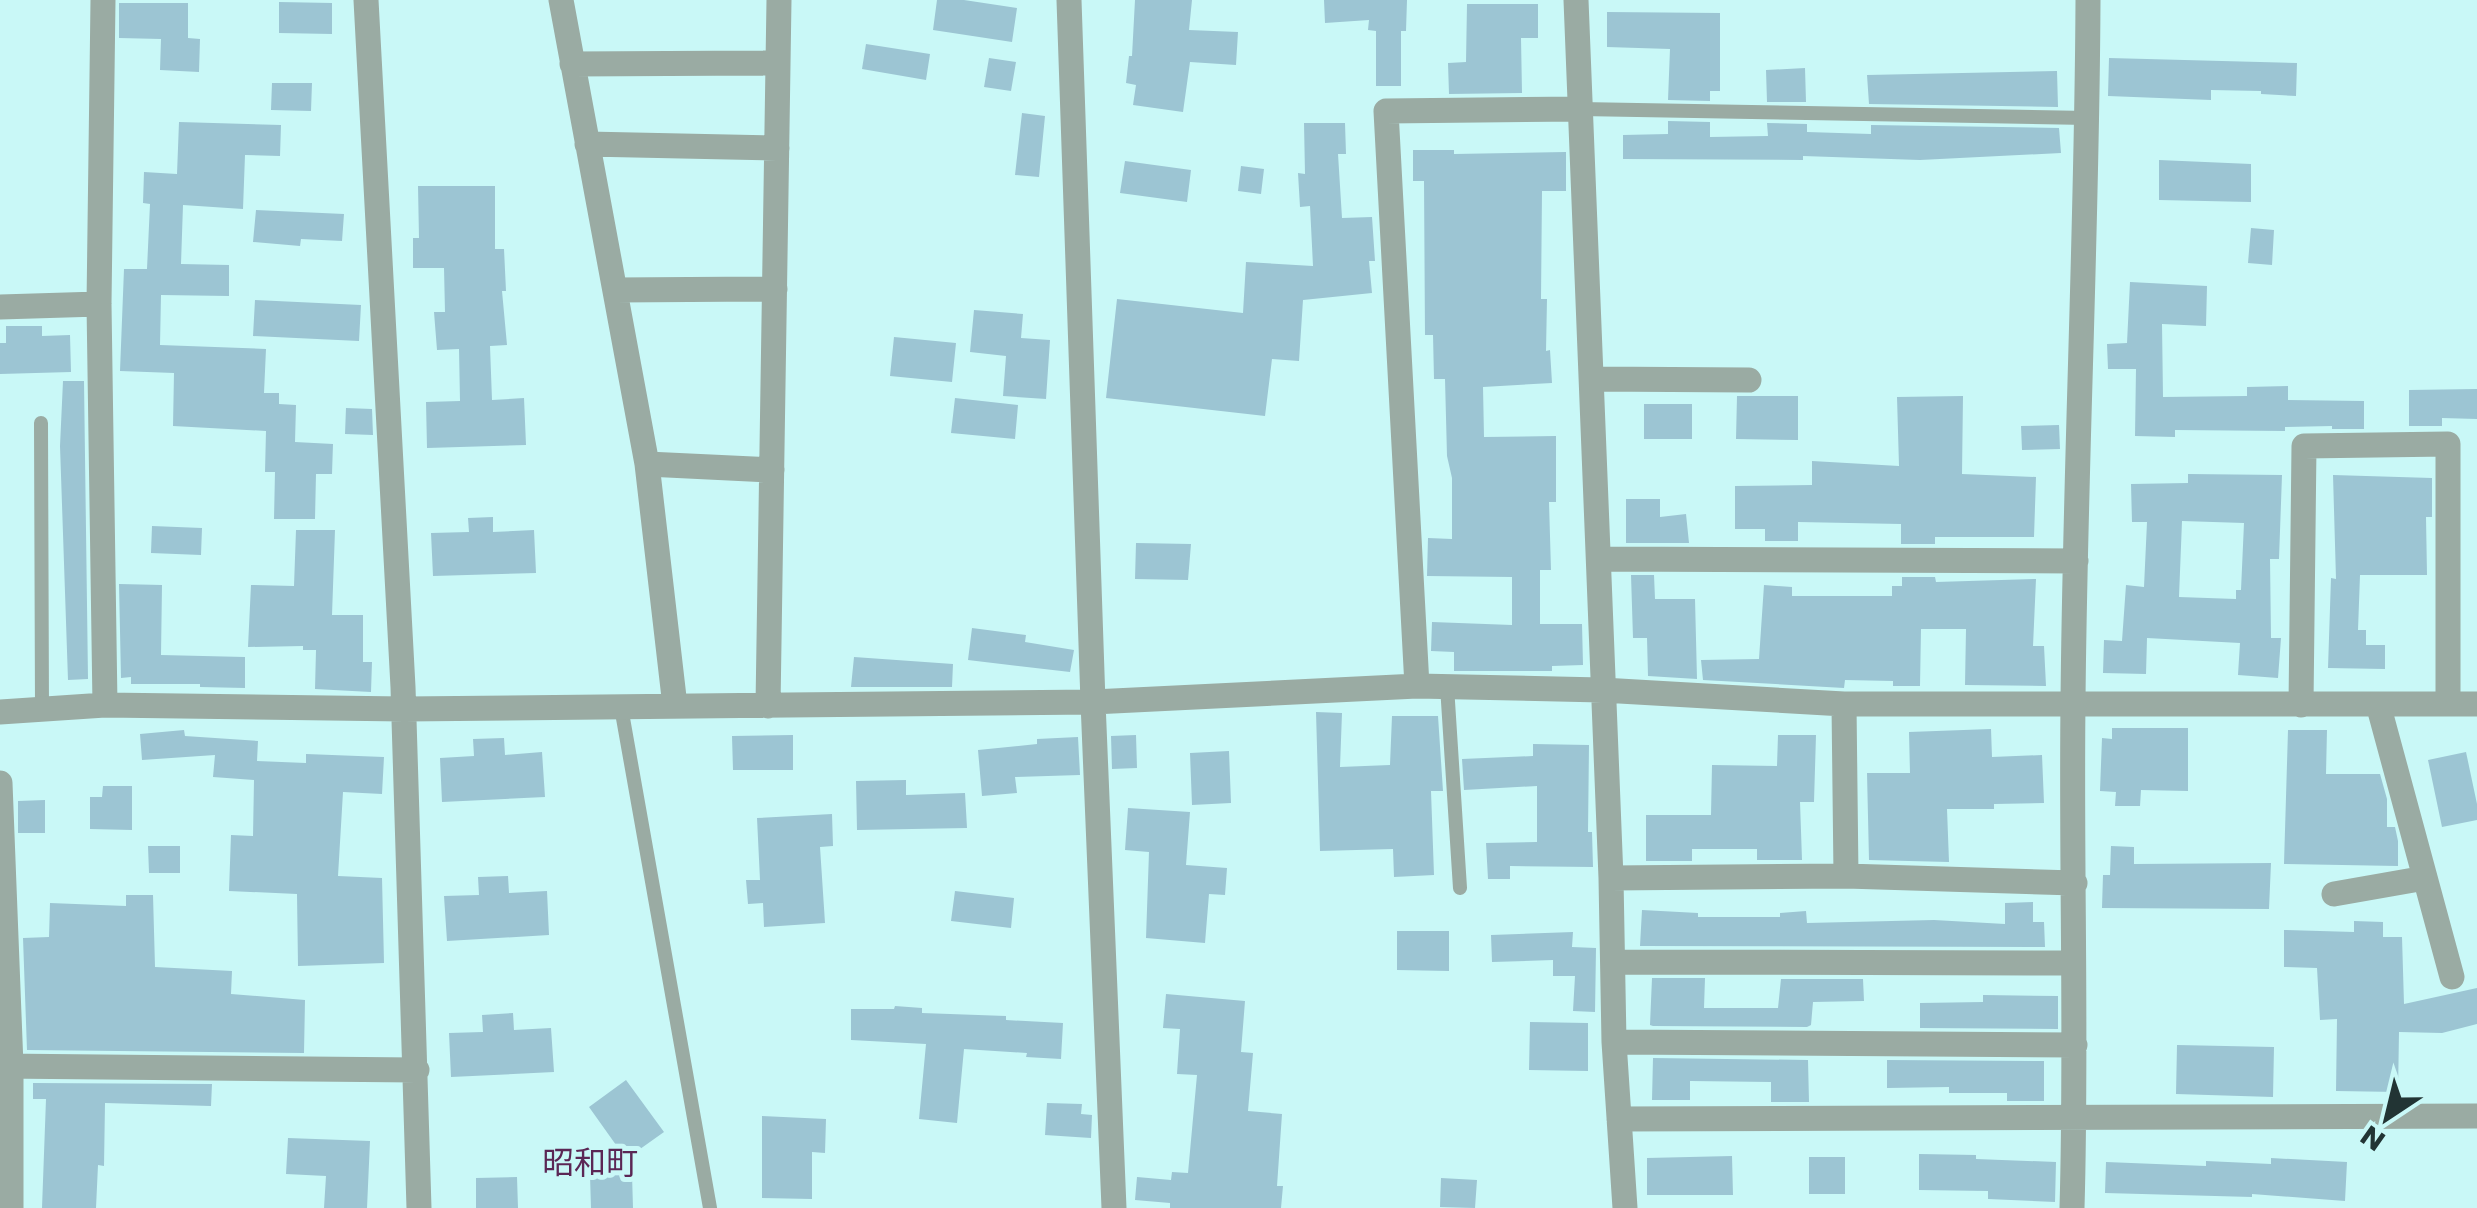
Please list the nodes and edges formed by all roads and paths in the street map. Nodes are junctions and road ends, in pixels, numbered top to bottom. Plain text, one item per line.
1 (103, 0) edge
2 (366, 0) edge
3 (560, 0) edge
4 (779, 0) edge
5 (1069, 0) edge
6 (1576, 0) edge
7 (2088, 0) edge
8 (778, 63) junction
9 (572, 64) junction
10 (1580, 110) junction
11 (2088, 118) junction
12 (588, 144) junction
13 (777, 148) junction
14 (775, 289) junction
15 (615, 290) junction
16 (99, 304) junction
17 (0, 308) edge
18 (1592, 380) junction
19 (1749, 380) dead end
20 (41, 423) dead end
21 (647, 464) junction
22 (772, 470) junction
23 (1600, 558) junction
24 (2076, 561) junction
25 (1417, 686) junction
26 (1447, 686) junction
27 (1602, 690) junction
28 (1093, 702) junction
29 (1844, 704) junction
30 (2301, 704) junction
31 (2378, 704) junction
32 (2448, 704) junction
33 (2477, 704) edge
34 (105, 705) junction
35 (2072, 705) junction
36 (674, 706) junction
37 (768, 706) junction
38 (621, 707) junction
39 (42, 709) junction
40 (404, 710) junction
41 (0, 712) edge
42 (0, 783) edge
43 (1846, 876) junction
44 (1612, 878) junction
45 (2425, 878) junction
46 (2075, 883) junction
47 (1460, 888) dead end
48 (2334, 894) dead end
49 (1613, 962) junction
50 (2071, 963) junction
51 (2452, 977) dead end
52 (1614, 1042) junction
53 (2075, 1045) junction
54 (6, 1066) edge
55 (417, 1070) junction
56 (2075, 1115) junction
57 (2477, 1116) edge
58 (1620, 1119) junction
59 (10, 1208) edge
60 (419, 1208) edge
61 (710, 1208) edge
62 (1114, 1208) edge
63 (1625, 1208) edge
64 (2072, 1208) edge

1 - 16 street
2 - 40 street
3 - 9 street
4 - 8 street
5 - 28 street
6 - 10 street
7 - 11 street
8 - 9 street
8 - 13 street
9 - 12 street
10 - 11 lane
10 - 18 street
10 - 25 street
11 - 24 street
12 - 13 street
12 - 15 street
13 - 14 street
14 - 15 street
14 - 22 street
15 - 21 street
16 - 17 street
16 - 34 street
18 - 19 street
18 - 23 street
20 - 39 lane
21 - 22 street
21 - 36 street
22 - 37 street
23 - 24 street
23 - 27 street
24 - 35 street
25 - 26 street
25 - 28 street
26 - 27 street
26 - 47 lane
27 - 29 street
27 - 44 street
28 - 37 street
28 - 62 street
29 - 35 street
29 - 43 street
30 - 31 street
30 - 32 street
30 - 35 street
31 - 32 street
31 - 45 street
32 - 33 street
34 - 39 street
34 - 40 street
35 - 46 street
36 - 37 street
36 - 38 street
38 - 40 street
38 - 61 lane
39 - 41 street
40 - 55 street
42 - 54 street
43 - 44 street
43 - 46 street
44 - 49 street
45 - 48 street
45 - 51 street
46 - 50 street
49 - 50 street
49 - 52 street
50 - 53 street
52 - 53 street
52 - 58 street
53 - 56 street
54 - 55 street
54 - 59 street
55 - 60 street
56 - 57 street
56 - 58 street
56 - 64 street
58 - 63 street

